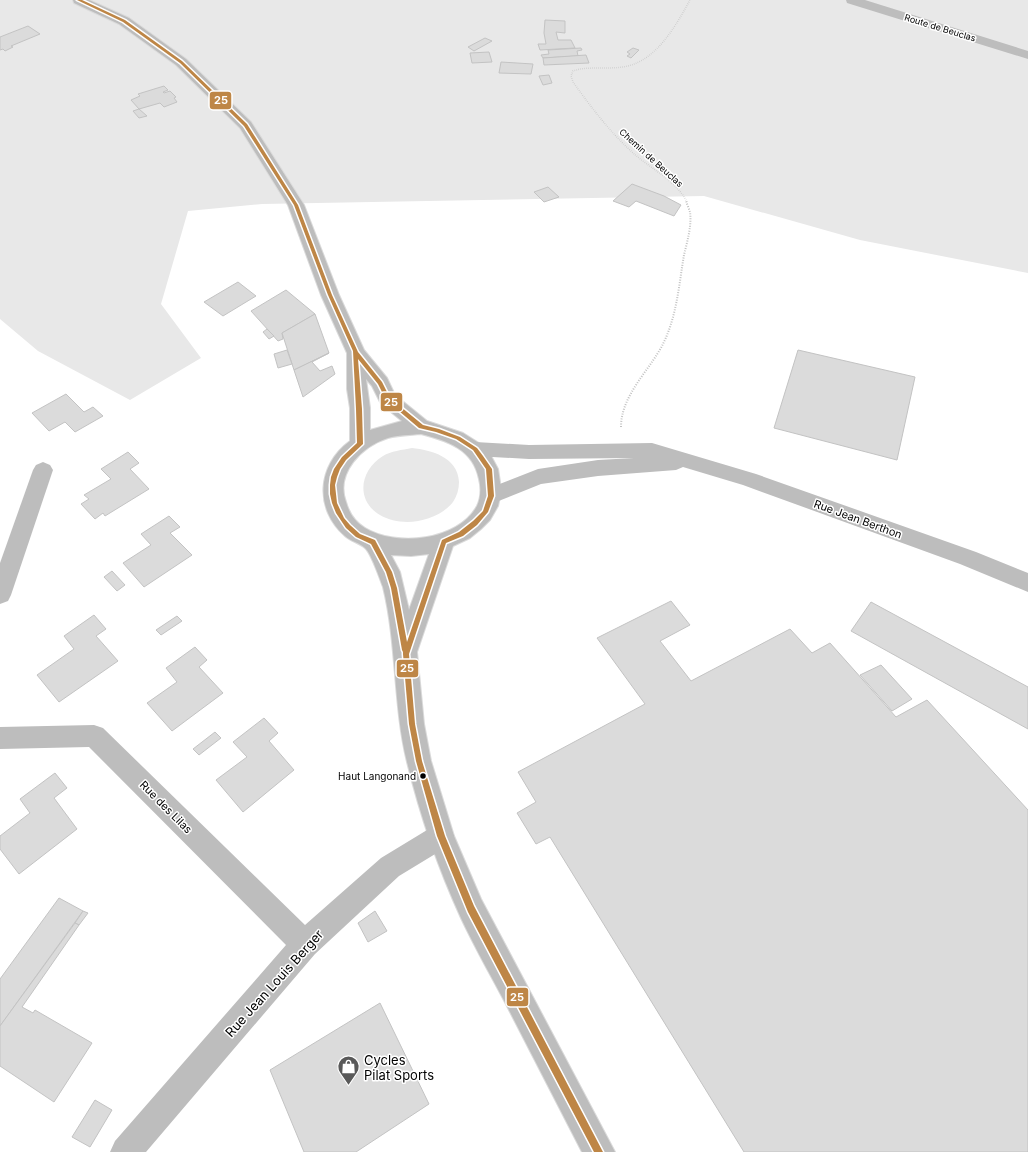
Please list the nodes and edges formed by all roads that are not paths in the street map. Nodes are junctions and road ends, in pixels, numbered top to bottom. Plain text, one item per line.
1 (79, 0) edge
2 (852, 0) edge
3 (1028, 55) edge
4 (356, 353) junction
5 (421, 427) junction
6 (360, 444) junction
7 (475, 449) junction
8 (685, 461) junction
9 (43, 470) dead end
10 (491, 496) junction
11 (373, 542) junction
12 (444, 542) junction
13 (1028, 583) edge
14 (0, 596) edge
15 (406, 654) junction
16 (0, 738) edge
17 (441, 836) junction
18 (305, 944) junction
19 (126, 1152) edge
20 (599, 1152) edge

1 - 4 main road
2 - 3 main road, Route de Beuclas
4 - 5 main road
4 - 6 main road
5 - 6 main road
5 - 7 main road
6 - 11 main road
7 - 8 main road, Rue Jean Berthon
7 - 10 main road
8 - 10 main road
8 - 13 main road, Rue Jean Berthon
9 - 14 main road
10 - 12 main road
11 - 12 main road
11 - 15 main road
12 - 15 main road
15 - 17 main road
16 - 18 main road, Rue des Lilas
17 - 18 main road, Rue Jean Louis Berger
17 - 20 main road
18 - 19 main road, Rue Jean Louis Berger

